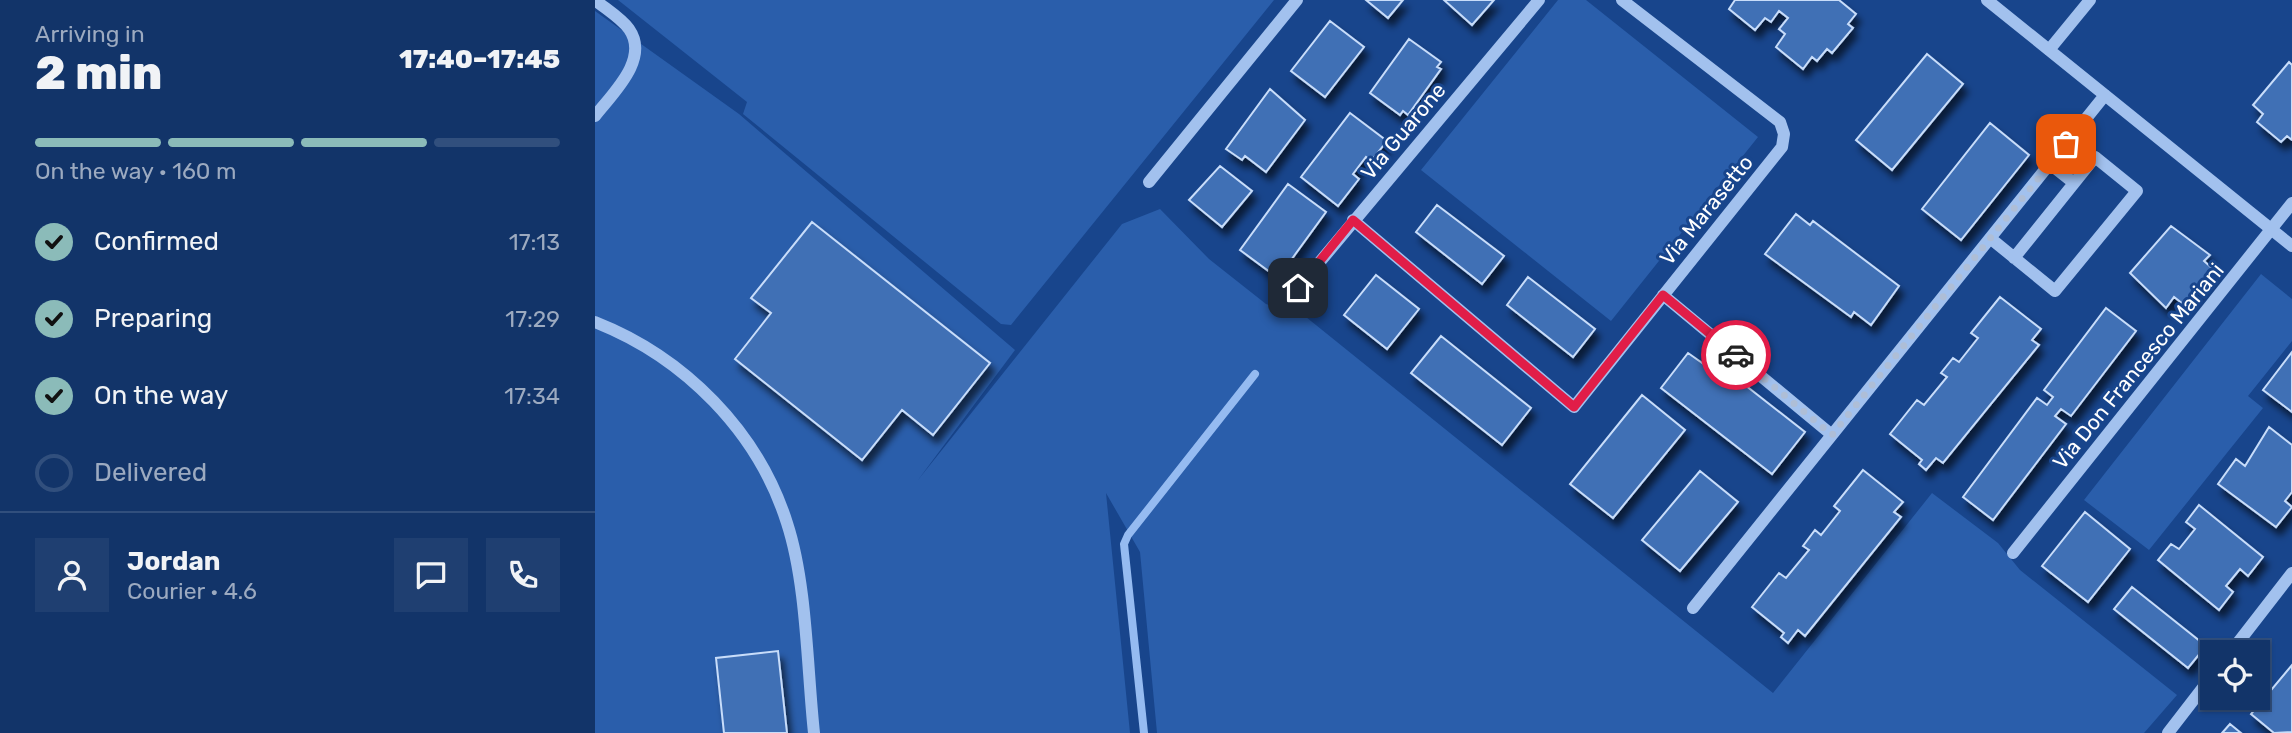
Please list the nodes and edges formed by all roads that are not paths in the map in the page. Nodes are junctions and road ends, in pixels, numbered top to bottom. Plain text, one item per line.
1 (595, 0) edge
2 (1297, 0) edge
3 (1539, 0) edge
4 (1622, 0) edge
5 (1987, 0) edge
6 (2090, 0) edge
7 (2049, 50) junction
8 (2105, 95) junction
9 (595, 116) edge
10 (2050, 163) junction
11 (1149, 182) dead end
12 (2074, 183) junction
13 (2292, 204) edge
14 (1353, 220) junction
15 (2271, 229) junction
16 (1990, 238) junction
17 (2292, 246) edge
18 (2014, 257) junction
19 (1298, 288) dead end
20 (1663, 295) junction
21 (595, 323) edge
22 (1832, 435) junction
23 (2013, 553) dead end
24 (2292, 573) edge
25 (2280, 588) junction
26 (2292, 597) edge
27 (1693, 608) dead end
28 (2240, 640) edge
29 (2200, 692) edge
30 (814, 733) edge
31 (2168, 733) edge

1 - 9 street
2 - 11 street
3 - 14 street, Via Guarone
4 - 20 street, Via Marasetto
5 - 7 street
6 - 7 street
7 - 8 street
8 - 10 street
8 - 15 street
10 - 12 street
10 - 16 street
12 - 18 street
12 - 18 street
13 - 15 street, Via Don Francesco Mariani
14 - 19 street, Via Guarone
14 - 20 street, Via Marasetto
15 - 17 street
15 - 23 street, Via Don Francesco Mariani
16 - 18 street
16 - 22 street
20 - 22 street
21 - 30 street
22 - 27 street
24 - 25 street
25 - 26 street
25 - 28 street
29 - 31 street

